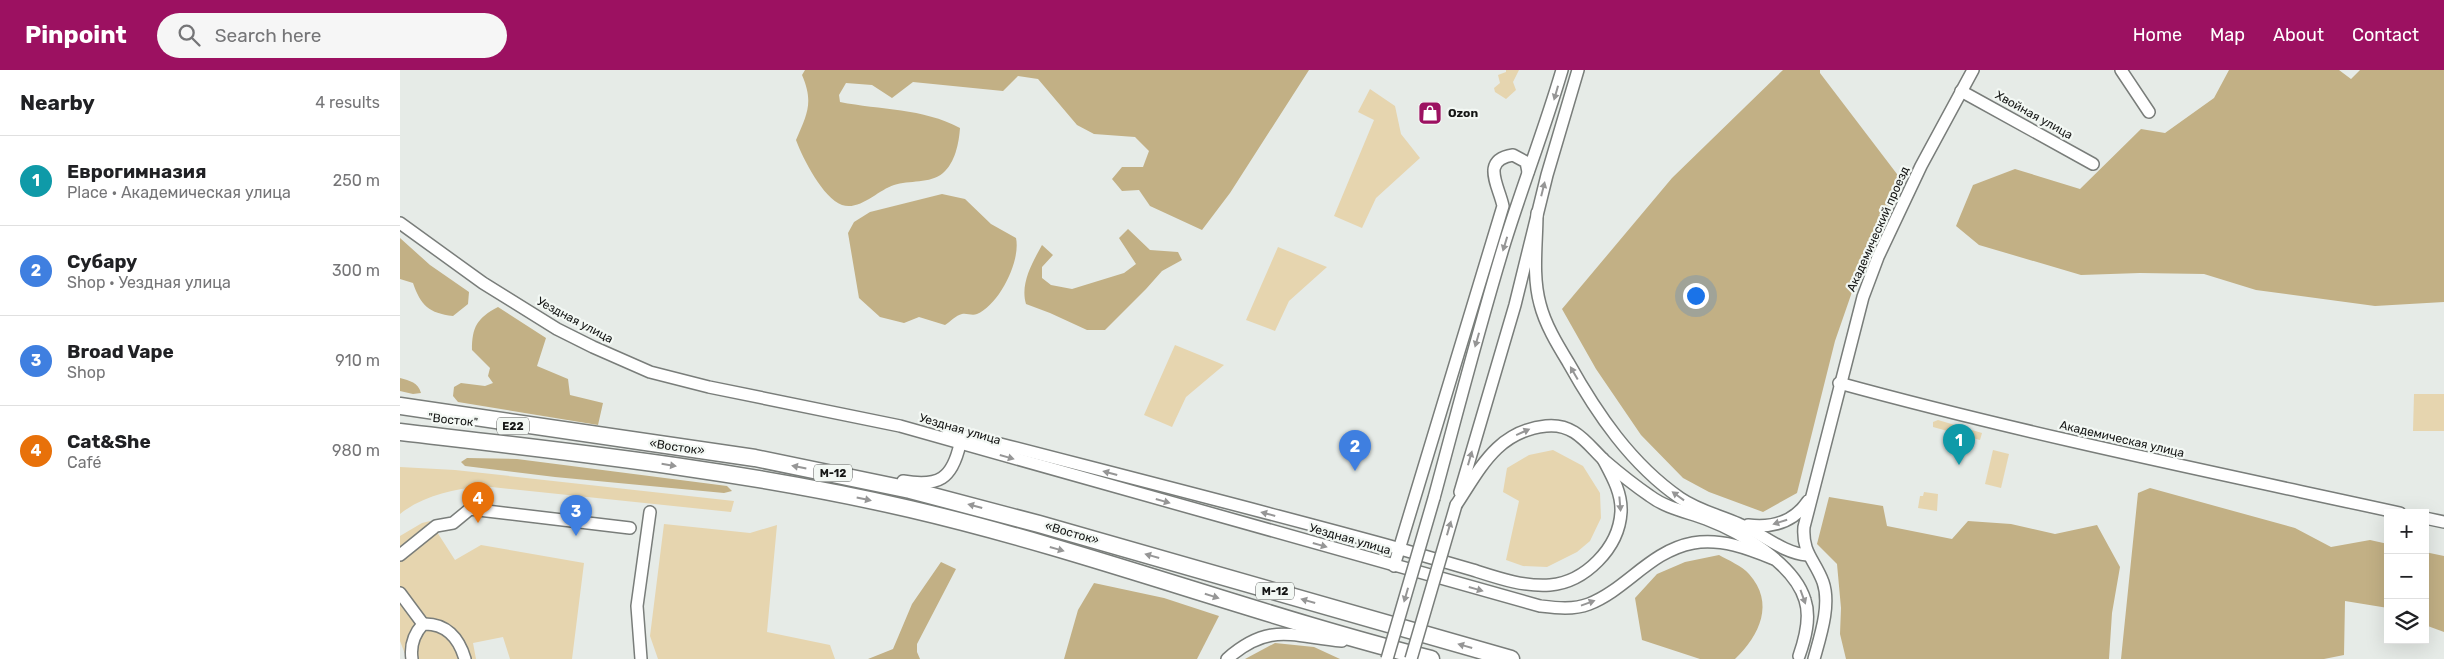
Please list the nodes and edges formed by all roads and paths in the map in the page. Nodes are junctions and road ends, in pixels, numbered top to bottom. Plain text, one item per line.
1 (1562, 70) edge
2 (1578, 70) edge
3 (1972, 70) edge
4 (2121, 70) edge
5 (1961, 91) junction
6 (2149, 112) dead end
7 (1540, 140) junction
8 (1520, 157) junction
9 (2093, 164) dead end
10 (1528, 172) junction
11 (1537, 213) junction
12 (400, 223) edge
13 (1839, 383) junction
14 (400, 406) edge
15 (400, 414) edge
16 (400, 432) edge
17 (625, 439) junction
18 (961, 440) junction
19 (400, 443) edge
20 (621, 457) junction
21 (1603, 459) junction
22 (840, 475) junction
23 (1812, 496) junction
24 (1456, 505) junction
25 (2384, 510) edge
26 (650, 512) dead end
27 (1705, 519) junction
28 (2429, 519) edge
29 (2444, 522) edge
30 (1738, 523) junction
31 (630, 528) dead end
32 (1399, 549) junction
33 (400, 555) edge
34 (1807, 555) junction
35 (1774, 560) junction
36 (1394, 566) junction
37 (400, 593) edge
38 (1823, 623) junction
39 (423, 624) junction
40 (1359, 639) junction
41 (1798, 657) edge
42 (412, 659) edge
43 (465, 659) edge
44 (642, 659) edge
45 (1227, 659) edge
46 (1387, 659) edge
47 (1411, 659) edge
48 (1431, 659) edge
49 (1512, 659) edge
50 (1814, 659) edge

1 -> 7 street
11 -> 2 street
3 - 5 street, Академический проезд
4 - 6 street
5 - 9 street, Хвойная улица
5 - 13 street, Академический проезд
7 - 8 street
7 - 10 street
8 - 10 street
8 - 32 street
10 -> 46 street, bridge
24 -> 11 street
30 -> 11 street
12 - 18 street, Уездная улица
13 - 23 street, Академический проезд
13 - 25 street, Академическая улица
14 - 17 highway
15 - 17 highway, "Восток" / E22
16 - 20 highway
22 -> 17 highway, «Восток» / М-12
18 - 22 street
32 -> 18 street, Уездная улица
18 -> 36 street, Уездная улица
19 - 20 highway
20 -> 40 highway, «Восток» / М-12
24 -> 21 street
21 - 27 street
21 -> 32 street, Уездная улица
49 -> 22 highway, «Восток» / М-12
23 -> 30 street
23 - 34 street, Академический проезд
47 -> 24 street, bridge
26 - 44 street
27 - 30 street
27 - 35 street
28 - 29 street
30 - 34 street
31 - 33 street
32 - 36 street
34 - 38 street
36 -> 35 street, Уездная улица
35 -> 41 street
37 - 39 street
38 - 41 street
38 - 50 street
39 - 42 street
39 - 43 street
40 - 45 street
40 - 48 highway, «Восток» / М-12

